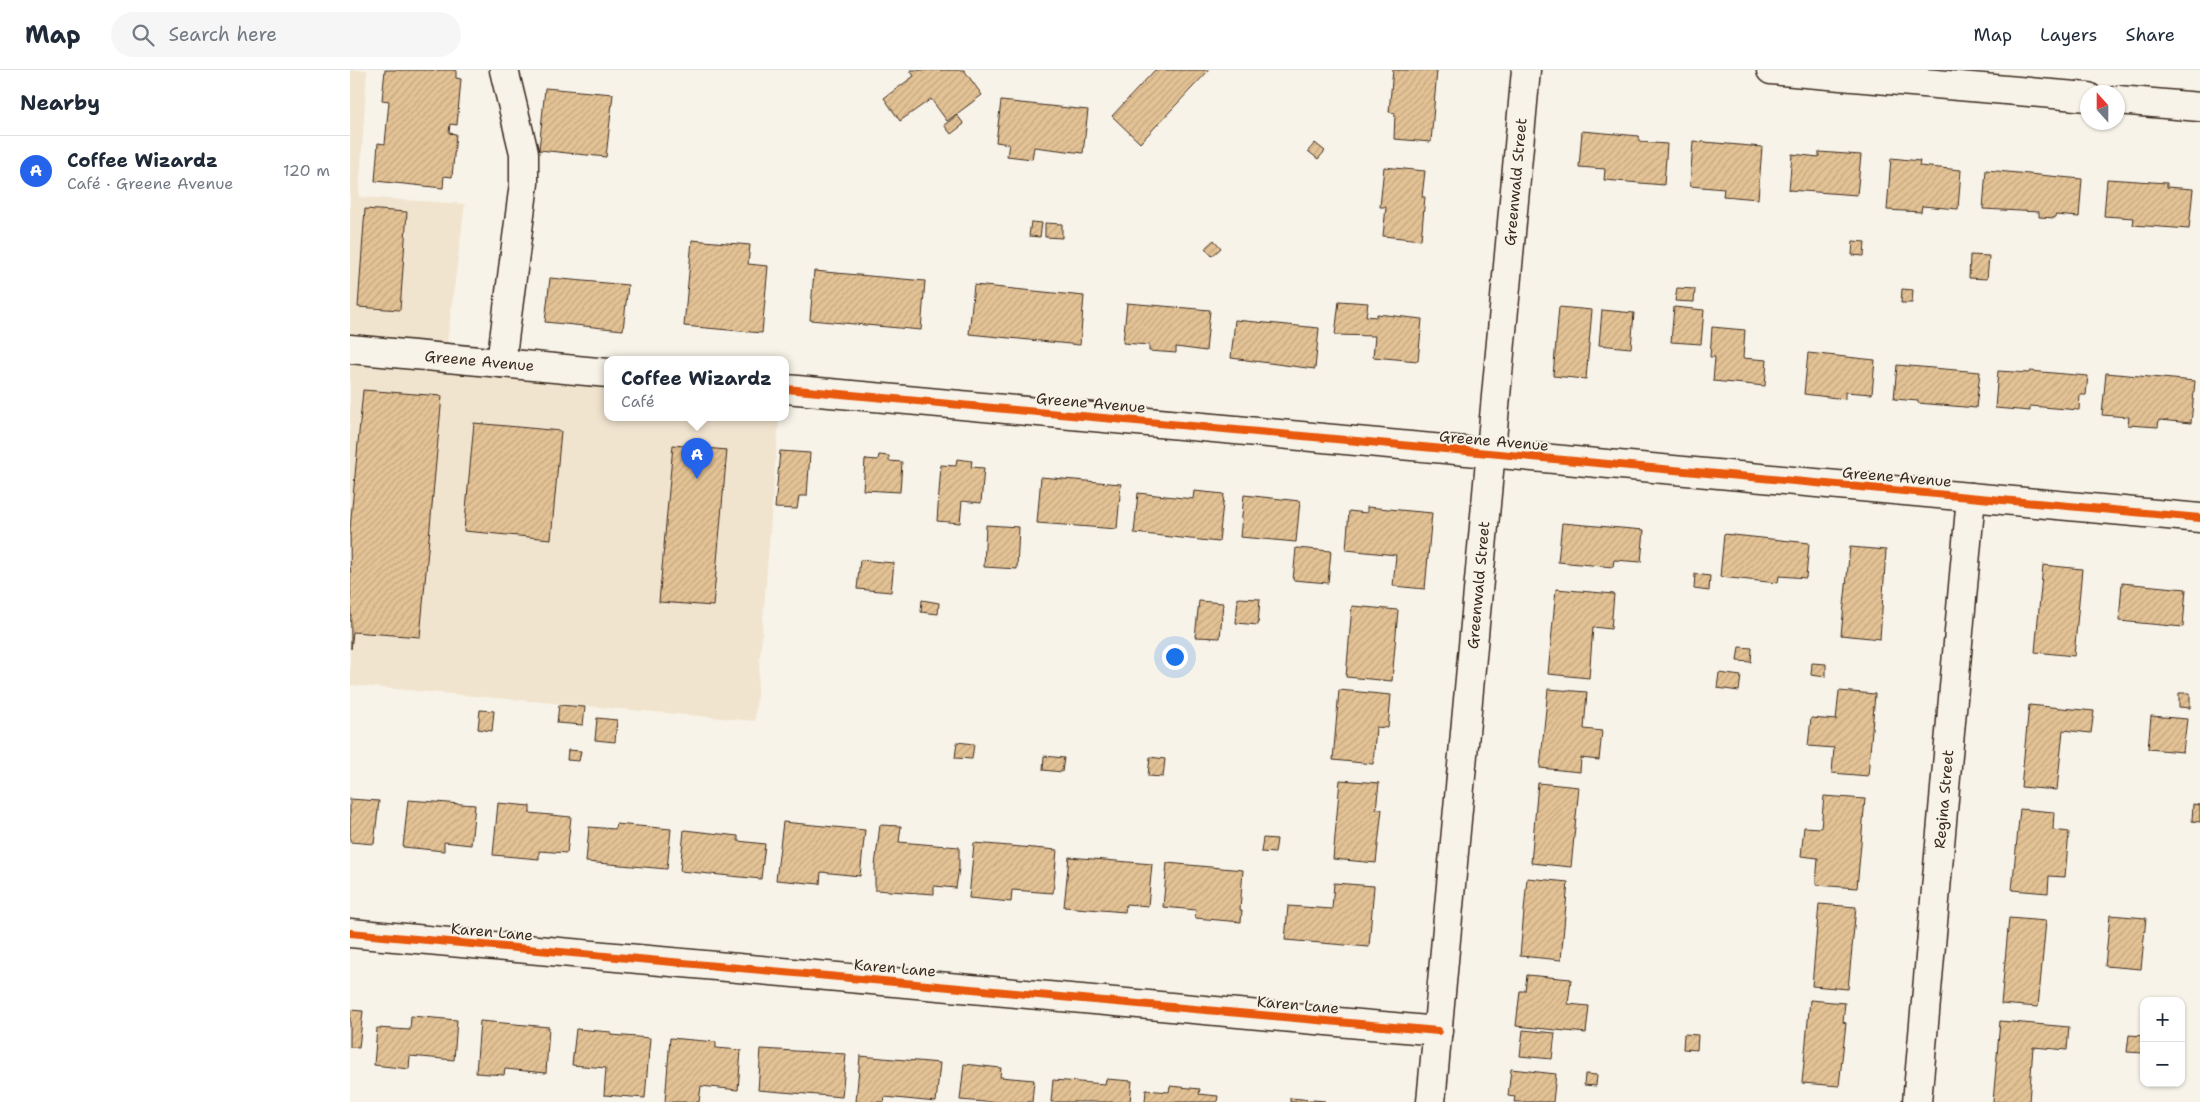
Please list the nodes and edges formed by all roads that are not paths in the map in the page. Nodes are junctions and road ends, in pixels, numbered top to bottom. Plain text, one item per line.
1 (504, 70) edge
2 (1526, 70) edge
3 (1771, 70) edge
4 (1932, 77) edge
5 (2080, 96) edge
6 (2125, 101) edge
7 (2200, 107) edge
8 (350, 350) edge
9 (501, 363) junction
10 (604, 373) edge
11 (789, 389) edge
12 (1491, 454) junction
13 (1971, 497) junction
14 (2200, 518) edge
15 (350, 933) edge
16 (1438, 1031) junction
17 (1431, 1102) edge
18 (1917, 1102) edge

1 - 9 street
2 - 12 street, Greenwald Street
3 - 4 street
4 - 5 street
6 - 7 street
8 - 9 street, Greene Avenue
9 - 10 street, Greene Avenue
11 - 12 street, Greene Avenue
12 - 13 street, Greene Avenue
12 - 16 street, Greenwald Street
13 - 14 street, Greene Avenue
13 - 18 street, Regina Street
15 - 16 street, Karen Lane
16 - 17 street, Greenwald Street

